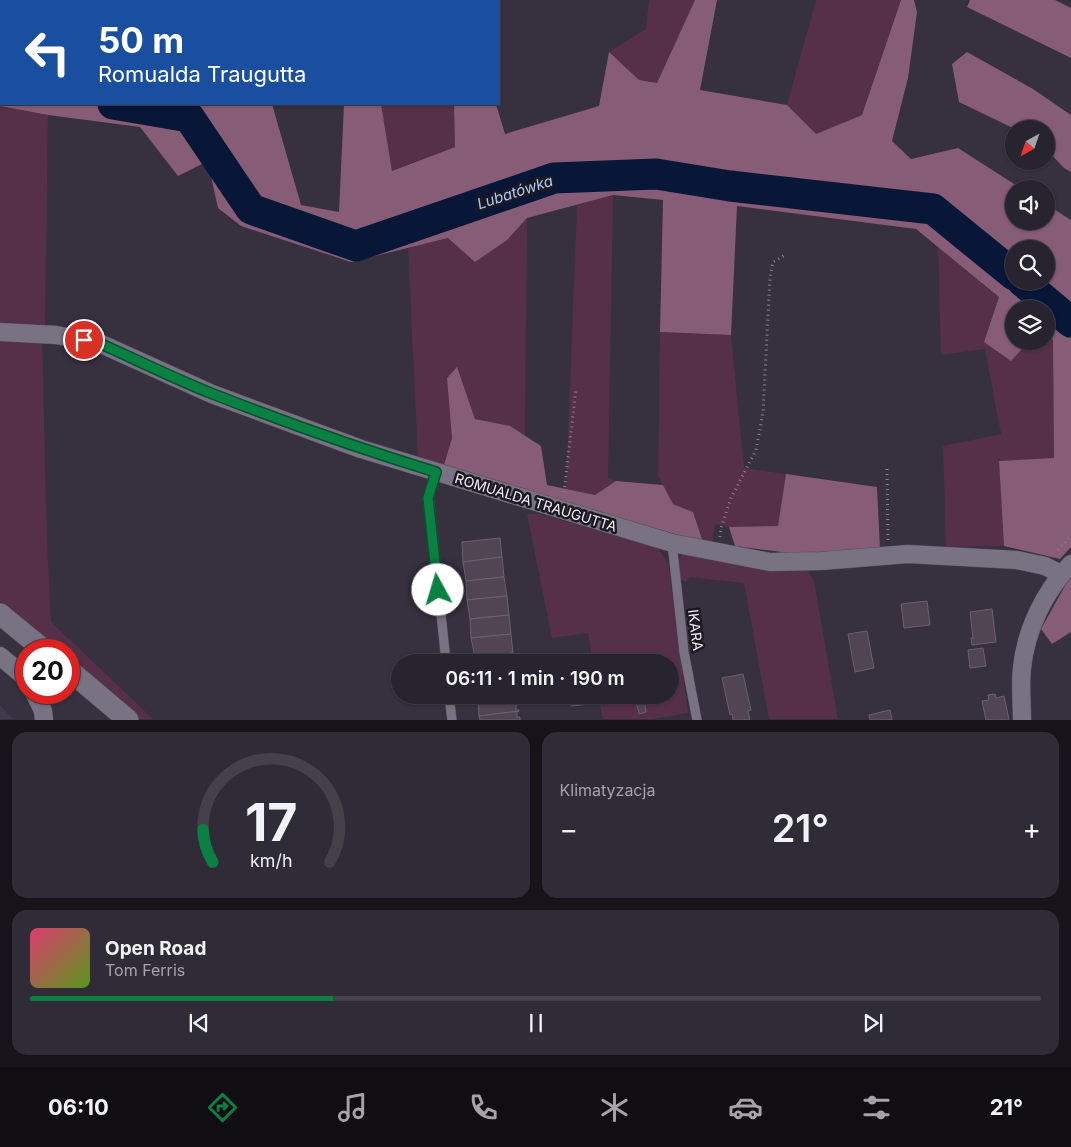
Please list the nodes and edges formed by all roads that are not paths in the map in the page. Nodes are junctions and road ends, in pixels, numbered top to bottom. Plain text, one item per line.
1 (0, 332) edge
2 (436, 472) junction
3 (672, 544) junction
4 (1066, 569) edge
5 (0, 614) edge
6 (31, 639) edge
7 (445, 654) edge
8 (0, 656) edge
9 (15, 669) edge
10 (80, 679) edge
11 (40, 704) edge
12 (450, 704) edge
13 (44, 720) edge
14 (128, 720) edge
15 (452, 720) edge
16 (697, 720) edge
17 (1022, 720) edge

1 - 2 street, ROMUALDA TRAUGUTTA
2 - 3 street, ROMUALDA TRAUGUTTA
2 - 7 lane
3 - 4 street, ROMUALDA TRAUGUTTA
3 - 16 lane, IKARA
4 - 17 street
5 - 6 street
8 - 9 street
10 - 14 street
11 - 13 street
12 - 15 lane

